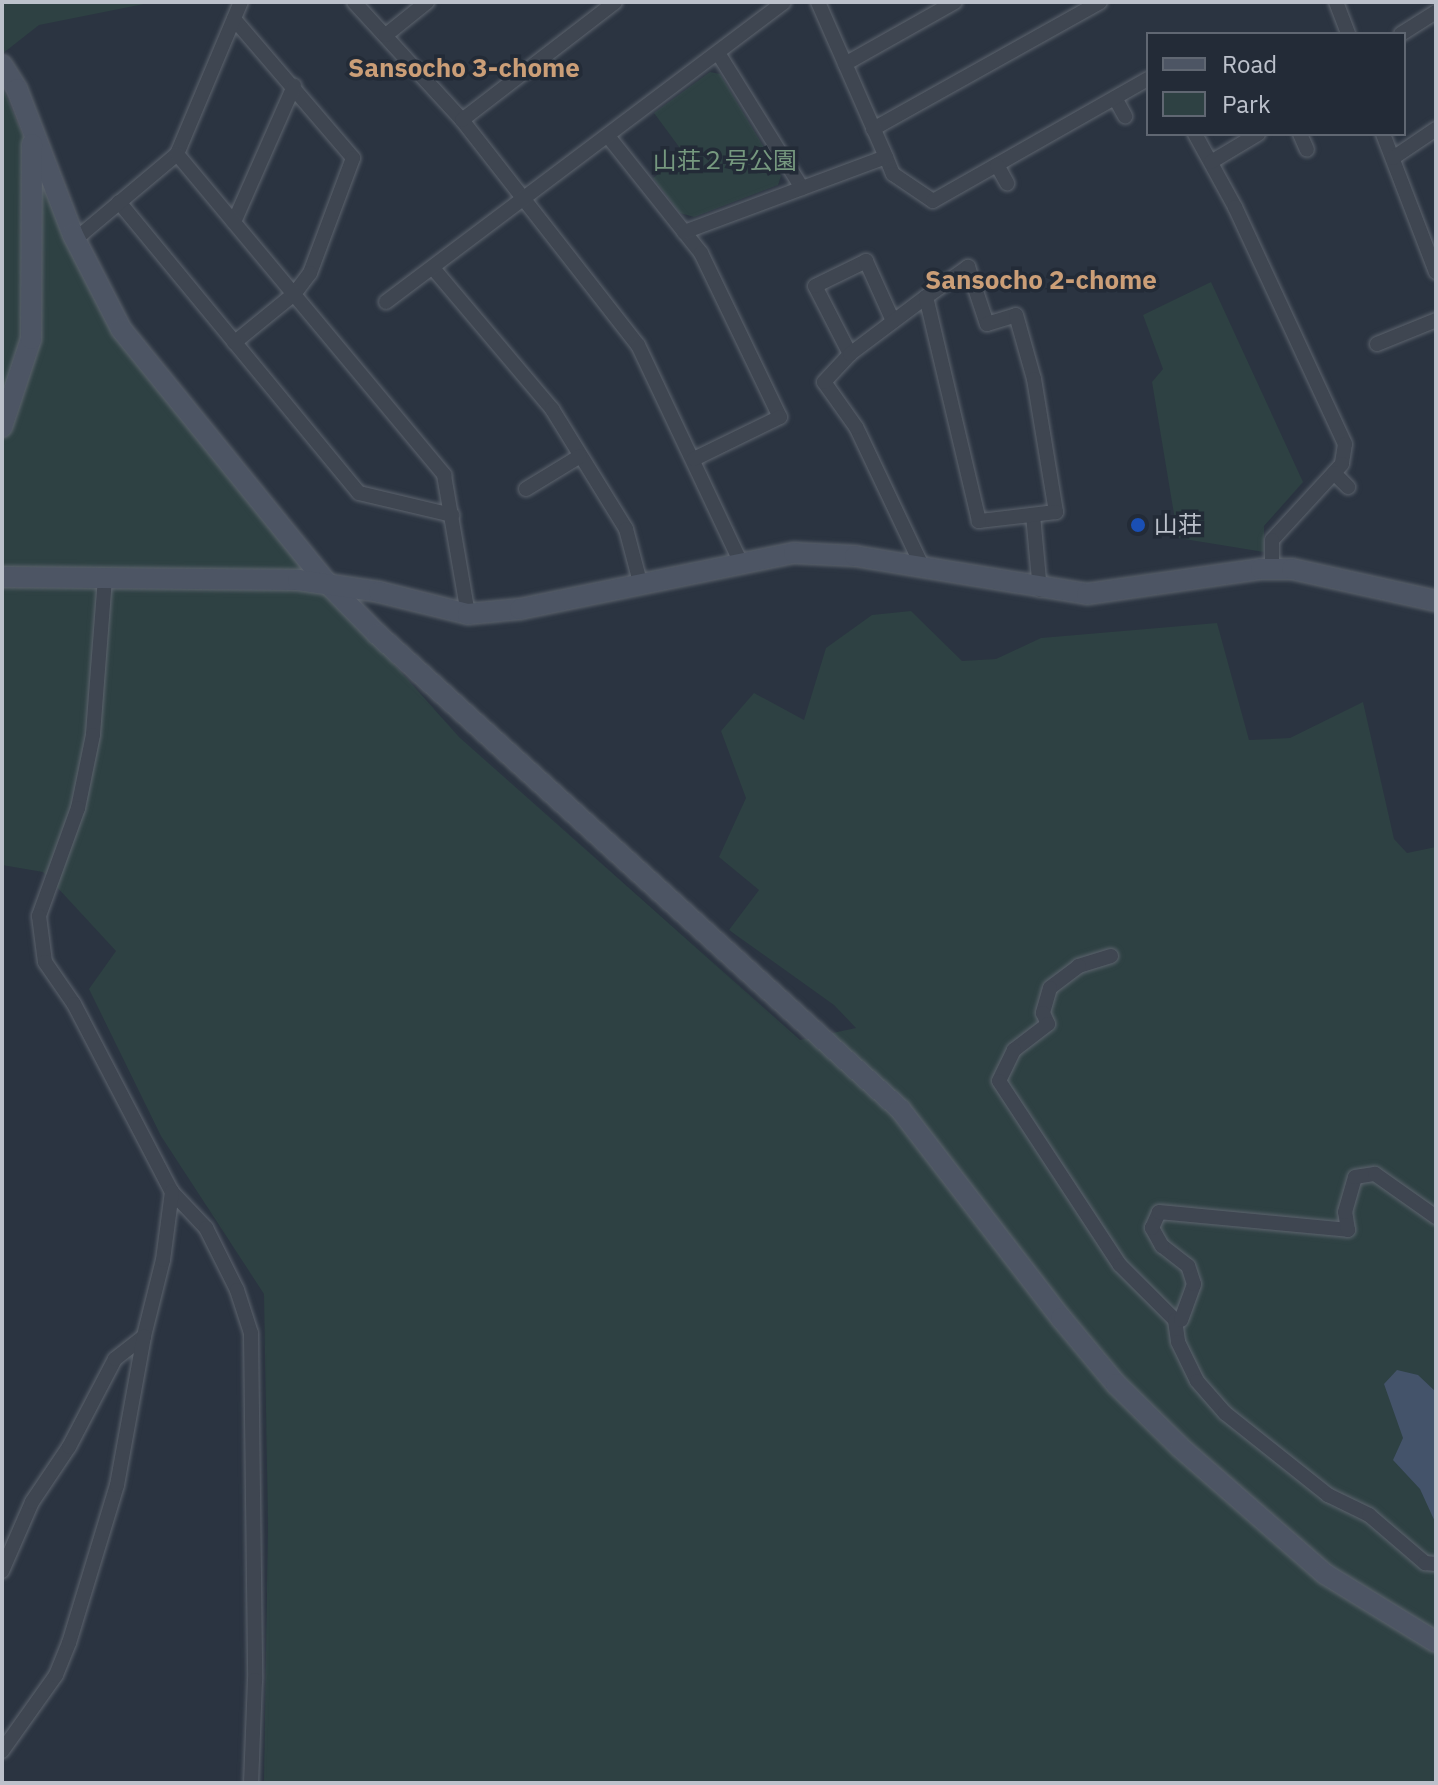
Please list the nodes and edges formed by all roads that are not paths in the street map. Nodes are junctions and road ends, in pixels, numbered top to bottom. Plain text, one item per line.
1 (241, 2) edge
2 (354, 2) edge
3 (427, 2) edge
4 (615, 2) edge
5 (784, 2) edge
6 (818, 2) edge
7 (955, 2) edge
8 (1100, 2) edge
9 (1336, 2) edge
10 (1436, 12) edge
11 (234, 19) junction
12 (1347, 32) edge
13 (1404, 32) edge
14 (386, 35) junction
15 (718, 53) junction
16 (845, 64) junction
17 (2, 65) edge
18 (1146, 80) edge
19 (294, 86) junction
20 (1115, 98) junction
21 (1125, 116) dead end
22 (462, 120) junction
23 (873, 129) junction
24 (1436, 129) edge
25 (608, 136) junction
26 (1196, 136) edge
27 (1255, 136) edge
28 (1301, 136) edge
29 (1384, 136) edge
30 (33, 138) junction
31 (1307, 150) dead end
32 (177, 154) junction
33 (886, 157) junction
34 (1393, 158) junction
35 (1211, 162) junction
36 (997, 165) junction
37 (1007, 183) dead end
38 (802, 188) junction
39 (524, 200) junction
40 (119, 202) junction
41 (234, 222) junction
42 (684, 232) junction
43 (73, 235) junction
44 (433, 268) junction
45 (1436, 272) edge
46 (294, 294) junction
47 (926, 297) junction
48 (386, 302) dead end
49 (1436, 320) edge
50 (893, 321) junction
51 (234, 343) junction
52 (1377, 344) dead end
53 (850, 354) junction
54 (2, 427) edge
55 (580, 456) junction
56 (694, 459) junction
57 (1334, 473) junction
58 (1348, 487) dead end
59 (526, 489) dead end
60 (452, 515) junction
61 (1033, 515) junction
62 (740, 561) junction
63 (1272, 569) junction
64 (924, 570) junction
65 (2, 577) edge
66 (105, 578) junction
67 (640, 582) junction
68 (327, 583) junction
69 (1040, 590) junction
70 (1436, 601) edge
71 (468, 614) junction
72 (1111, 956) dead end
73 (172, 1192) junction
74 (1436, 1217) edge
75 (1181, 1320) dead end
76 (144, 1336) junction
77 (1436, 1564) edge
78 (2, 1571) edge
79 (1436, 1642) edge
80 (2, 1751) edge
81 (251, 1783) edge

1 - 11 street
2 - 14 street
3 - 14 street
4 - 22 street
5 - 15 street
6 - 16 street
7 - 16 street
8 - 23 street
9 - 12 street
10 - 13 street
11 - 19 street
11 - 32 street
14 - 22 street
15 - 25 street
15 - 38 street
16 - 23 street
17 - 30 street
18 - 20 street
19 - 41 street
19 - 46 street
20 - 21 street
20 - 36 street
22 - 39 street
23 - 33 street
24 - 34 street
25 - 39 street
25 - 42 street
26 - 35 street
27 - 35 street
28 - 31 street
29 - 34 street
30 - 43 street
30 - 54 street
32 - 40 street
32 - 41 street
33 - 36 street
33 - 38 street
34 - 45 street
35 - 57 street
36 - 37 street
38 - 42 street
39 - 44 street
39 - 56 street
40 - 43 street
40 - 51 street
41 - 46 street
42 - 56 street
43 - 68 street
44 - 48 street
44 - 55 street
46 - 51 street
46 - 60 street
47 - 50 street
47 - 61 street
47 - 61 street
49 - 52 street
50 - 53 street
50 - 53 street
51 - 60 street
53 - 64 street
55 - 59 street
55 - 67 street
56 - 62 street
57 - 58 street
57 - 63 street
60 - 71 street
61 - 69 street
62 - 64 street
62 - 67 street
63 - 69 street
63 - 70 street
64 - 69 street
65 - 66 street
66 - 68 street
66 - 73 street
67 - 71 street
68 - 71 street
68 - 79 street
72 - 77 street
73 - 76 street
73 - 81 street
74 - 75 street
76 - 78 street
76 - 80 street

